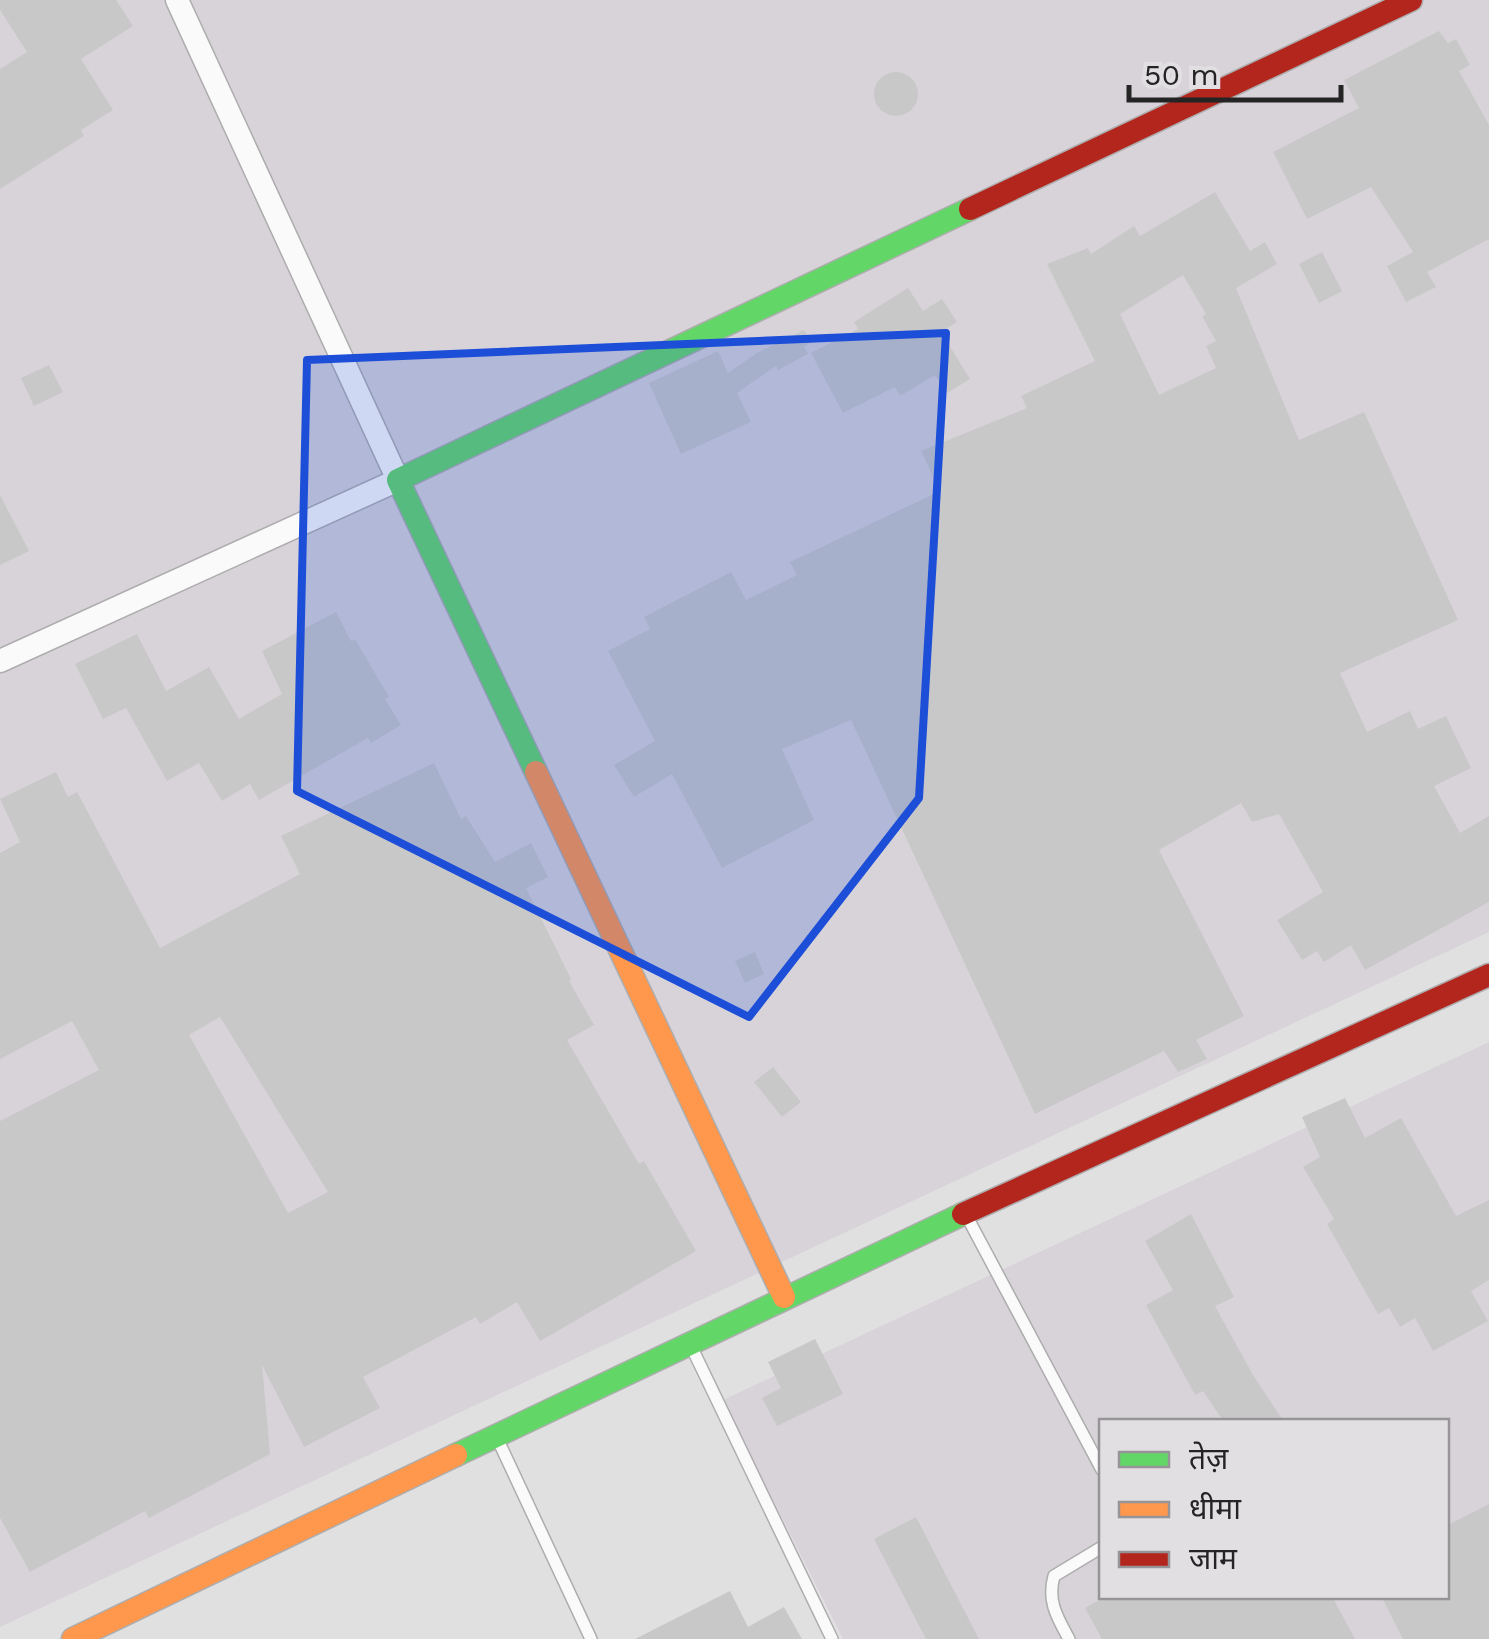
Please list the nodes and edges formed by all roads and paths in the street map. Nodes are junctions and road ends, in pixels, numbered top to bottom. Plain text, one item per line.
1 (177, 0) edge
2 (1411, 0) edge
3 (398, 480) junction
4 (0, 661) edge
5 (1489, 975) edge
6 (965, 1212) junction
7 (784, 1297) junction
8 (688, 1340) junction
9 (496, 1434) junction
10 (1099, 1464) edge
11 (1099, 1548) edge
12 (73, 1639) edge
13 (592, 1639) edge
14 (832, 1639) edge
15 (1069, 1639) edge

1 - 3 street
2 - 3 street
3 - 4 street
3 - 7 street
5 - 6 street
6 - 7 street
6 - 10 lane
7 - 8 street
8 - 9 street
8 - 14 lane
9 - 12 street
9 - 13 lane
11 - 15 lane

